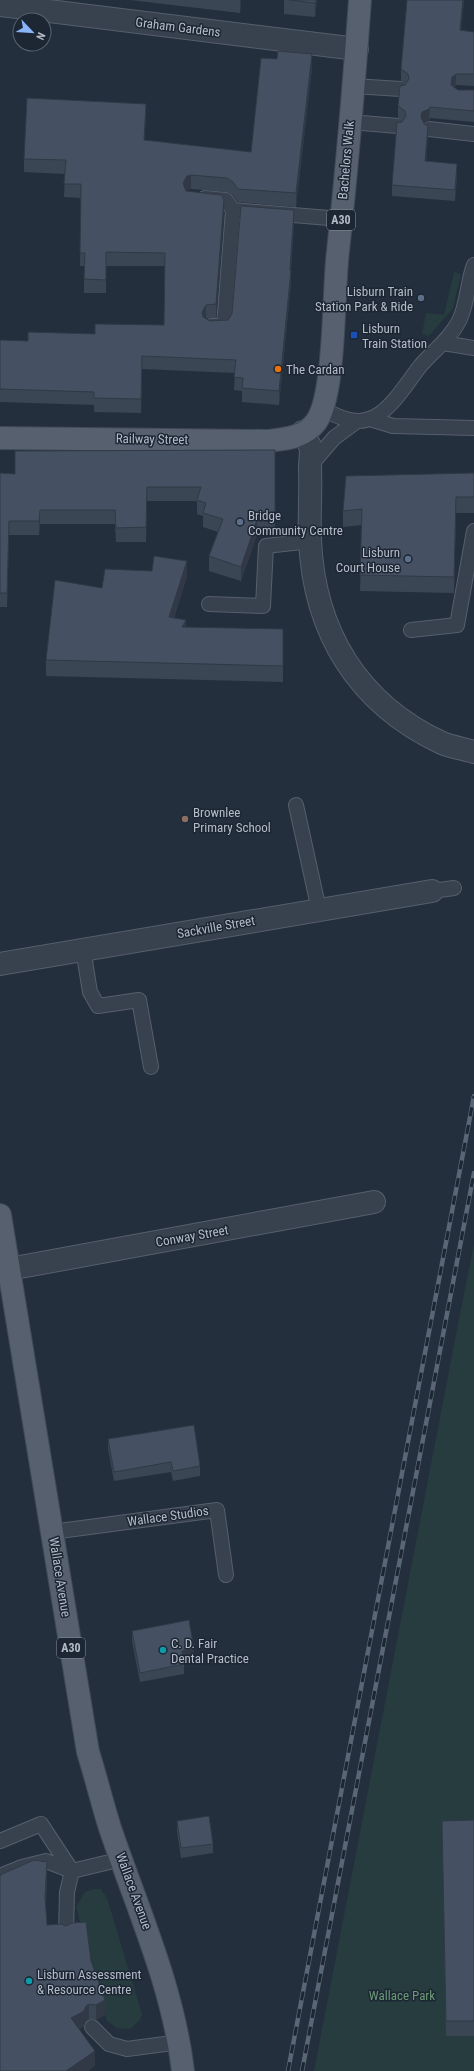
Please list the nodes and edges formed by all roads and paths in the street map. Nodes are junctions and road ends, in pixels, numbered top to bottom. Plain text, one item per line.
1 (360, 0) edge
2 (8, 4) edge
3 (357, 49) junction
4 (353, 86) junction
5 (401, 89) edge
6 (350, 122) junction
7 (398, 126) edge
8 (429, 129) edge
9 (474, 134) edge
10 (191, 197) edge
11 (233, 210) junction
12 (341, 219) junction
13 (474, 265) edge
14 (210, 326) edge
15 (443, 343) junction
16 (474, 348) edge
17 (323, 409) junction
18 (363, 420) junction
19 (474, 428) edge
20 (303, 432) junction
21 (0, 438) edge
22 (310, 466) junction
23 (474, 531) edge
24 (310, 541) junction
25 (209, 604) dead end
26 (411, 630) dead end
27 (474, 752) edge
28 (296, 806) dead end
29 (454, 888) dead end
30 (432, 891) joint
31 (319, 910) junction
32 (83, 949) junction
33 (0, 964) edge
34 (151, 1067) dead end
35 (374, 1202) dead end
36 (0, 1215) edge
37 (5, 1265) edge
38 (52, 1532) junction
39 (226, 1575) dead end
40 (0, 1841) edge
41 (122, 1859) junction
42 (72, 1871) junction
43 (0, 1876) edge
44 (66, 1933) edge
45 (92, 2027) dead end
46 (180, 2042) junction
47 (183, 2071) edge

1 - 3 main road, Bachelors Walk / A30
2 - 3 street, Graham Gardens
3 - 4 main road, Bachelors Walk / A30
4 - 5 lane
4 - 6 main road, Bachelors Walk / A30
6 - 7 lane
6 - 12 main road, Bachelors Walk / A30
8 - 9 lane
10 - 11 lane
11 - 12 lane
11 - 14 lane
12 - 17 main road, Bachelors Walk / A30
13 - 15 lane
15 - 16 lane
15 - 18 lane
17 - 18 lane
17 - 20 main road, Bachelors Walk / A30
18 - 19 lane
18 - 22 lane
20 - 21 main road, Railway Street / A30
20 - 22 street
22 - 24 street
23 - 26 lane
24 - 25 lane
24 - 27 street
28 - 31 lane
29 - 30 lane
30 - 31 street, Sackville Street
31 - 32 street, Sackville Street
32 - 33 street, Sackville Street
32 - 34 lane
35 - 37 street, Conway Street
36 - 37 main road, Wallace Avenue / A30
37 - 38 main road, Wallace Avenue / A30
38 - 39 lane, Wallace Studios
38 - 41 main road, Wallace Avenue / A30
40 - 42 lane
41 - 42 lane
41 - 46 main road, Wallace Avenue / A30
42 - 43 lane
42 - 44 lane
45 - 46 lane
46 - 47 main road, Wallace Avenue / A30

